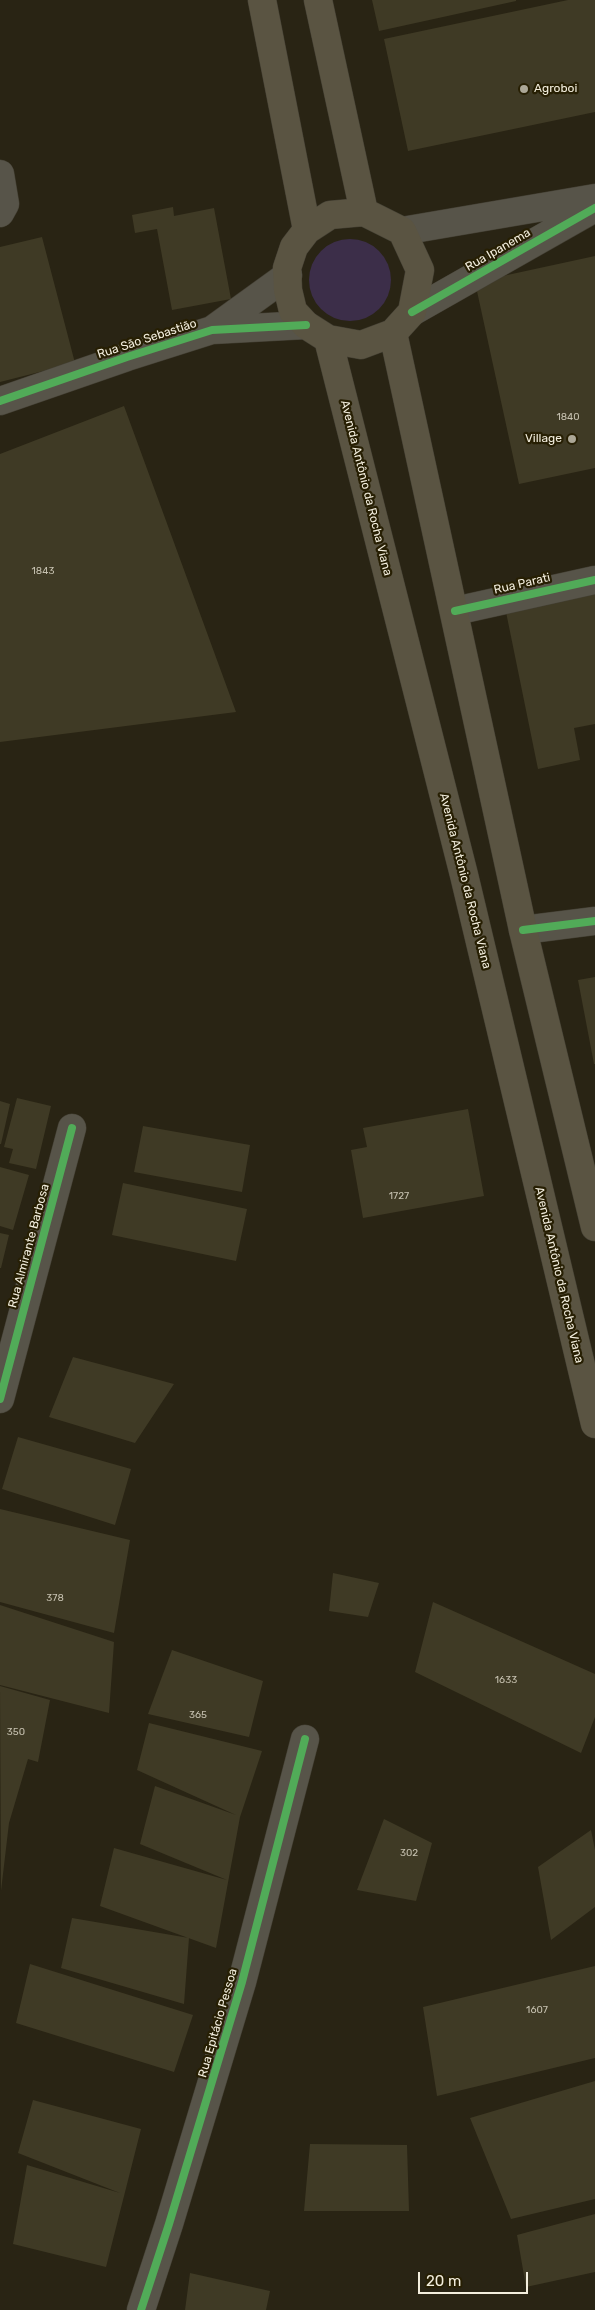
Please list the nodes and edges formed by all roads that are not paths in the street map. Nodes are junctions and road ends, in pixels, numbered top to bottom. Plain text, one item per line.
1 (262, 0) edge
2 (318, 0) edge
3 (0, 174) edge
4 (595, 198) edge
5 (595, 208) edge
6 (364, 212) junction
7 (0, 214) edge
8 (307, 230) junction
9 (402, 231) junction
10 (288, 275) junction
11 (412, 312) junction
12 (212, 330) junction
13 (317, 332) junction
14 (393, 332) junction
15 (0, 401) edge
16 (595, 580) edge
17 (455, 611) junction
18 (595, 921) edge
19 (523, 930) junction
20 (72, 1128) dead end
21 (595, 1227) edge
22 (0, 1399) edge
23 (595, 1424) edge
24 (305, 1739) dead end
25 (141, 2310) edge

1 - 8 main road
2 - 6 main road
3 - 7 street
4 - 9 street, Rua Ipanema
5 - 11 street, Rua Ipanema
6 - 8 main road
6 - 9 main road
8 - 10 main road
9 - 11 main road
10 - 12 street, Rua São Sebastião
10 - 13 main road
11 - 14 main road
12 - 13 street, Rua São Sebastião
12 - 15 street, Rua São Sebastião
13 - 14 main road
13 - 23 main road, Avenida Antônio da Rocha Viana
14 - 17 main road
16 - 17 street, Rua Parati
17 - 19 main road
18 - 19 street
19 - 21 main road
20 - 22 street, Rua Almirante Barbosa
24 - 25 street, Rua Epitácio Pessoa

